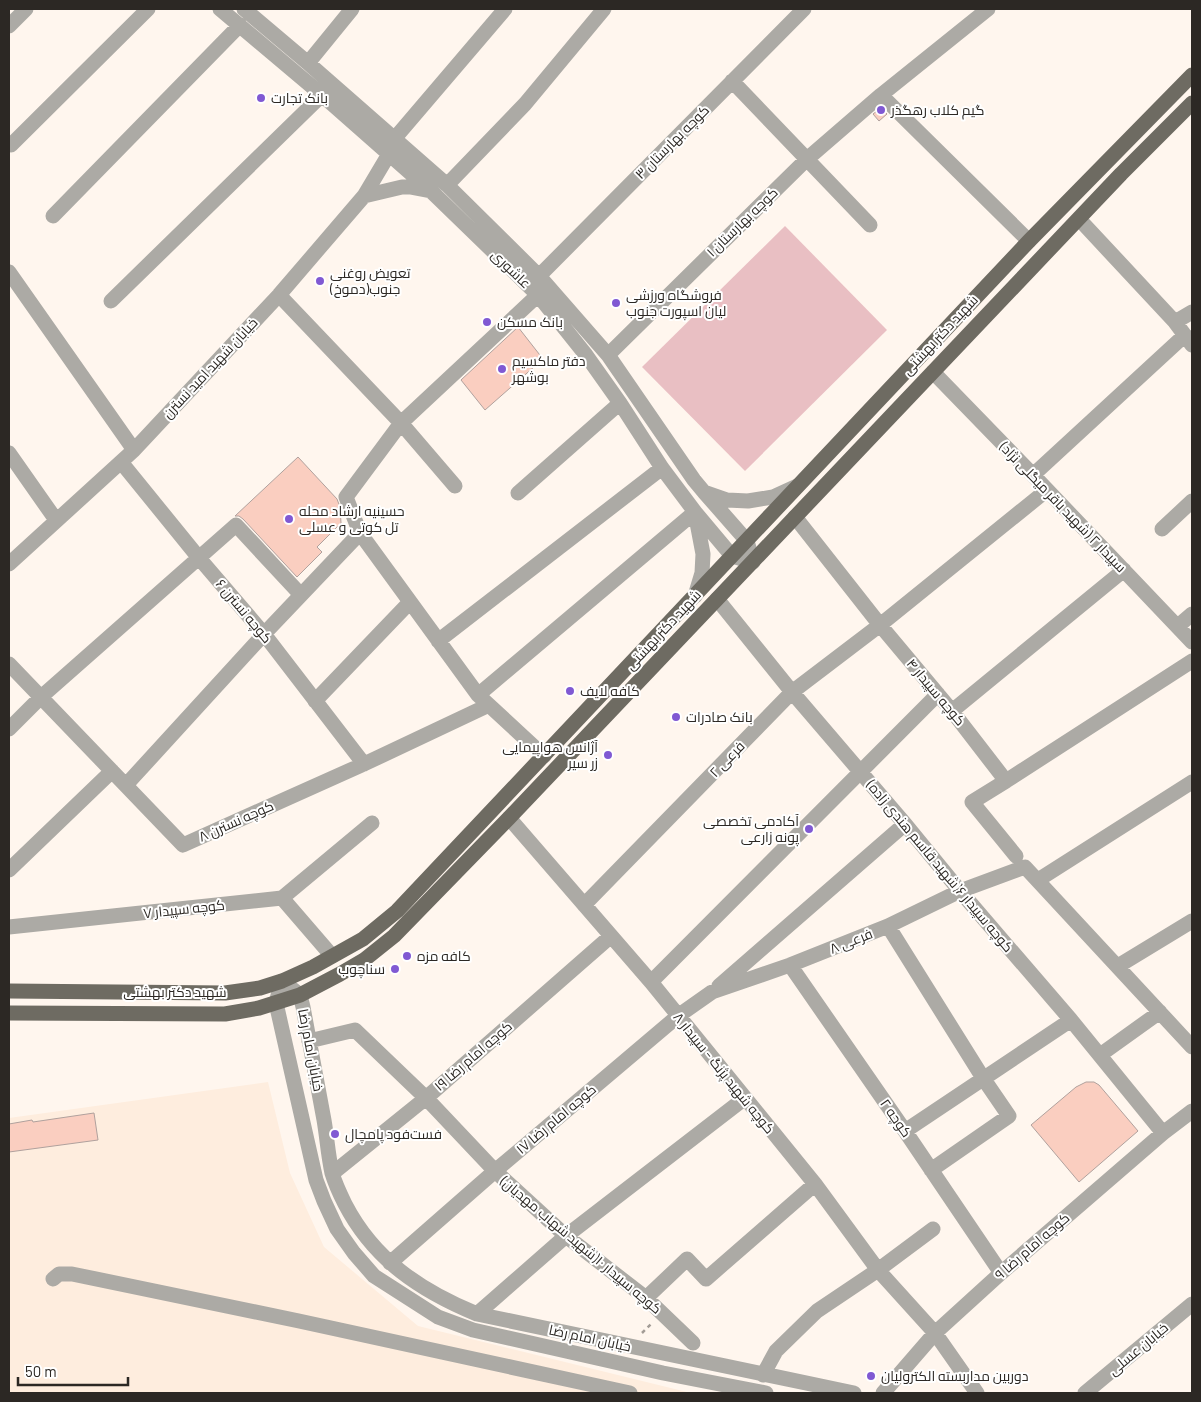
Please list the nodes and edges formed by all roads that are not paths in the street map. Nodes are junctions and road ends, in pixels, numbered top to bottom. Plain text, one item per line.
1 (26, 9) edge
2 (148, 9) edge
3 (220, 9) edge
4 (244, 9) edge
5 (352, 9) edge
6 (505, 9) edge
7 (603, 9) edge
8 (804, 9) edge
9 (988, 9) edge
10 (240, 25) junction
11 (9, 26) edge
12 (308, 63) junction
13 (1192, 76) edge
14 (732, 81) junction
15 (322, 95) junction
16 (881, 95) junction
17 (1192, 104) edge
18 (395, 138) junction
19 (10, 145) dead end
20 (389, 154) junction
21 (807, 159) junction
22 (447, 185) junction
23 (431, 191) junction
24 (364, 196) junction
25 (54, 216) dead end
26 (1078, 219) junction
27 (870, 225) dead end
28 (1029, 241) junction
29 (9, 272) edge
30 (539, 276) junction
31 (278, 295) junction
32 (538, 295) junction
33 (111, 301) dead end
34 (1192, 312) edge
35 (1175, 322) junction
36 (1188, 340) edge
37 (608, 355) junction
38 (933, 372) junction
39 (620, 403) junction
40 (401, 423) junction
41 (134, 450) junction
42 (9, 453) edge
43 (121, 462) junction
44 (662, 468) junction
45 (1033, 475) junction
46 (694, 480) junction
47 (798, 485) junction
48 (456, 486) dead end
49 (1046, 490) junction
50 (679, 492) junction
51 (704, 492) junction
52 (518, 493) dead end
53 (1192, 501) edge
54 (695, 512) junction
55 (795, 517) junction
56 (56, 520) junction
57 (1162, 529) dead end
58 (360, 533) junction
59 (746, 541) junction
60 (732, 556) junction
61 (199, 558) junction
62 (753, 562) junction
63 (9, 564) edge
64 (1124, 570) junction
65 (301, 595) junction
66 (695, 596) junction
67 (717, 600) junction
68 (410, 602) junction
69 (1192, 614) edge
70 (880, 625) junction
71 (1178, 626) junction
72 (264, 634) junction
73 (438, 641) junction
74 (1192, 642) edge
75 (1192, 661) edge
76 (9, 664) edge
77 (792, 692) junction
78 (478, 694) junction
79 (938, 694) junction
80 (41, 697) junction
81 (316, 701) junction
82 (489, 705) junction
83 (952, 710) junction
84 (9, 729) edge
85 (544, 756) junction
86 (364, 764) junction
87 (112, 771) junction
88 (860, 771) junction
89 (1006, 781) junction
90 (1192, 782) edge
91 (126, 785) junction
92 (509, 818) junction
93 (372, 823) dead end
94 (905, 824) junction
95 (1020, 861) junction
96 (9, 870) edge
97 (1038, 880) junction
98 (960, 891) junction
99 (282, 898) junction
100 (584, 905) junction
101 (1192, 921) edge
102 (888, 926) junction
103 (9, 927) edge
104 (611, 936) junction
105 (332, 956) junction
106 (790, 965) junction
107 (1118, 966) junction
108 (282, 981) junction
109 (651, 982) junction
110 (9, 991) edge
111 (712, 992) junction
112 (300, 995) junction
113 (276, 1003) junction
114 (1160, 1012) junction
115 (9, 1014) edge
116 (678, 1016) junction
117 (1071, 1020) junction
118 (309, 1041) junction
119 (1192, 1046) edge
120 (1100, 1055) junction
121 (983, 1078) junction
122 (426, 1098) junction
123 (745, 1098) junction
124 (1192, 1111) edge
125 (326, 1127) junction
126 (905, 1131) junction
127 (304, 1133) junction
128 (1163, 1133) junction
129 (932, 1170) junction
130 (495, 1171) junction
131 (332, 1173) junction
132 (815, 1184) junction
133 (933, 1229) dead end
134 (566, 1236) junction
135 (390, 1263) junction
136 (878, 1270) junction
137 (1000, 1274) junction
138 (53, 1279) dead end
139 (646, 1298) junction
140 (1192, 1304) edge
141 (477, 1314) junction
142 (935, 1332) junction
143 (693, 1343) dead end
144 (763, 1375) junction
145 (630, 1393) edge
146 (766, 1393) edge
147 (854, 1393) edge
148 (883, 1393) edge
149 (977, 1393) edge
150 (1085, 1393) edge

1 - 11 street
2 - 19 street
3 - 10 street, عاشوری
4 - 12 street, عاشوری
5 - 12 street
6 - 18 street, خیابان شهید امید نسترن
7 - 22 street
8 - 14 street, کوچه بهارستان ۳
9 - 16 street, کوچه بهارستان ۱
10 - 15 street, عاشوری
10 - 25 street
12 - 18 street, عاشوری
13 - 28 main road, شهید دکتر بهشتی
14 - 21 street
14 - 30 street, کوچه بهارستان ۳
15 - 20 street, عاشوری
15 - 33 street
16 - 21 street, کوچه بهارستان ۱
16 - 28 street
17 - 26 main road, شهید دکتر بهشتی
18 - 20 street, خیابان شهید امید نسترن
18 - 22 street, عاشوری
20 - 23 street, عاشوری
20 - 24 street, خیابان شهید امید نسترن
21 - 27 street
21 - 37 street, کوچه بهارستان ۱
22 - 30 street, عاشوری
23 - 24 street
23 - 32 street, عاشوری
24 - 31 street, خیابان شهید امید نسترن
26 - 35 street
26 - 38 main road, شهید دکتر بهشتی
28 - 47 main road, شهید دکتر بهشتی
29 - 41 street
30 - 37 street, عاشوری
31 - 40 street
31 - 41 street, خیابان شهید امید نسترن
32 - 39 street, عاشوری
32 - 40 street
34 - 35 street
35 - 36 street
36 - 45 street
37 - 46 street, عاشوری
38 - 45 street, سپیدار ۲ (شهید باقر میگلی نژاد)
38 - 55 main road, شهید دکتر بهشتی
39 - 44 street, عاشوری
39 - 52 street
40 - 48 street
40 - 58 street
41 - 43 street, خیابان شهید امید نسترن
42 - 56 street
43 - 56 street, خیابان شهید امید نسترن
43 - 61 street, کوچه نسترن ۶
44 - 50 street, عاشوری
44 - 73 street
45 - 49 street, سپیدار ۲ (شهید باقر میگلی نژاد)
46 - 50 street
46 - 51 street, عاشوری
47 - 51 street
47 - 59 main road, شهید دکتر بهشتی
49 - 64 street, سپیدار ۲ (شهید باقر میگلی نژاد)
49 - 70 street, فرعی ۲
50 - 54 street, عاشوری
51 - 59 street, عاشوری
53 - 57 street
54 - 60 street
54 - 66 street, عاشوری
54 - 78 street
55 - 62 main road, شهید دکتر بهشتی
55 - 70 street, کوچه سپیدار ۴
56 - 63 street, خیابان شهید امید نسترن
58 - 65 street
58 - 68 street
59 - 60 main road, شهید دکتر بهشتی
59 - 62 street
60 - 62 street
60 - 66 main road, شهید دکتر بهشتی
61 - 65 street
61 - 72 street, کوچه نسترن ۶
61 - 80 street
62 - 67 main road, شهید دکتر بهشتی
64 - 71 street, سپیدار ۲ (شهید باقر میگلی نژاد)
64 - 83 street
65 - 72 street
66 - 85 main road, شهید دکتر بهشتی
67 - 77 street, کوچه سپیدار ۶(شهید قاسم هندی زاده)
67 - 92 main road, شهید دکتر بهشتی
68 - 73 street
68 - 81 street
69 - 71 street
70 - 77 street, فرعی ۲
70 - 79 street, کوچه سپیدار ۴
71 - 74 street, سپیدار ۲ (شهید باقر میگلی نژاد)
72 - 81 street, کوچه نسترن ۶
72 - 91 street
73 - 78 street
75 - 89 street
76 - 80 street, کوچه نسترن ۸
77 - 88 street, کوچه سپیدار ۶(شهید قاسم هندی زاده)
77 - 100 street, فرعی ۲
78 - 82 street
79 - 83 street, کوچه سپیدار ۴
79 - 88 street
80 - 84 street
80 - 87 street, کوچه نسترن ۸
81 - 86 street, کوچه نسترن ۶
82 - 85 street
82 - 86 street, کوچه نسترن ۸
83 - 89 street, کوچه سپیدار ۴
85 - 105 main road, شهید دکتر بهشتی
86 - 91 street, کوچه نسترن ۸
87 - 91 street, کوچه نسترن ۸
87 - 96 street
88 - 94 street, کوچه سپیدار ۶(شهید قاسم هندی زاده)
88 - 109 street
89 - 95 street
90 - 97 street
92 - 100 street, کوچه شهید پژنگ - سپیدار ۸
92 - 112 main road, شهید دکتر بهشتی
93 - 99 street
94 - 98 street, کوچه سپیدار ۶(شهید قاسم هندی زاده)
94 - 111 street
95 - 97 street
95 - 98 street, فرعی ۸
97 - 107 street
98 - 102 street, فرعی ۸
98 - 117 street, کوچه سپیدار ۶(شهید قاسم هندی زاده)
99 - 103 street, کوچه سپیدار ۷
99 - 105 street
100 - 104 street, کوچه شهید پژنگ - سپیدار ۸
101 - 107 street
102 - 106 street, فرعی ۸
102 - 121 street
104 - 109 street, کوچه شهید پژنگ - سپیدار ۸
104 - 122 street, کوچه امام رضا ۱۹
105 - 108 main road, شهید دکتر بهشتی
106 - 111 street, فرعی ۸
106 - 126 street, کوچه ۲
107 - 114 street
108 - 110 main road, شهید دکتر بهشتی
108 - 112 street, خیابان امام رضا
108 - 113 street, خیابان امام رضا
109 - 116 street, کوچه شهید پژنگ - سپیدار ۸
111 - 116 street, فرعی ۸
112 - 113 main road, شهید دکتر بهشتی
112 - 118 street, خیابان امام رضا
113 - 115 main road, شهید دکتر بهشتی
113 - 127 street, خیابان امام رضا
114 - 119 street
114 - 120 street
116 - 123 street, کوچه شهید پژنگ - سپیدار ۸
116 - 130 street, کوچه امام رضا ۱۷
117 - 120 street, کوچه سپیدار ۶(شهید قاسم هندی زاده)
117 - 121 street
118 - 122 street, کوچه سپیدار ۱۰(شهید شهاب مهدیان)
118 - 125 street, خیابان امام رضا
120 - 128 street, کوچه سپیدار ۶(شهید قاسم هندی زاده)
121 - 126 street
121 - 129 street
122 - 130 street, کوچه سپیدار ۱۰(شهید شهاب مهدیان)
122 - 131 street, کوچه امام رضا ۱۹
123 - 132 street, کوچه شهید پژنگ - سپیدار ۸
123 - 134 street
124 - 128 street, کوچه امام رضا ۹
125 - 127 street
125 - 131 street, خیابان امام رضا
126 - 129 street, کوچه ۲
127 - 146 street, خیابان امام رضا
128 - 137 street, کوچه امام رضا ۹
129 - 137 street, کوچه ۲
130 - 134 street, کوچه سپیدار ۱۰(شهید شهاب مهدیان)
130 - 135 street, کوچه امام رضا ۱۷
131 - 135 street, خیابان امام رضا
132 - 136 street, کوچه شهید پژنگ - سپیدار ۸
132 - 139 street
133 - 136 street
134 - 139 street, کوچه سپیدار ۱۰(شهید شهاب مهدیان)
134 - 141 street
135 - 141 street, خیابان امام رضا
136 - 142 street, کوچه شهید پژنگ - سپیدار ۸
136 - 144 street
137 - 142 street, کوچه امام رضا ۹
138 - 145 street
139 - 143 street, کوچه سپیدار ۱۰(شهید شهاب مهدیان)
140 - 150 street, خیابان عسلی
141 - 144 street, خیابان امام رضا
142 - 148 street, کوچه امام رضا ۹
142 - 149 street, کوچه شهید پژنگ - سپیدار ۸
144 - 147 street, خیابان امام رضا

